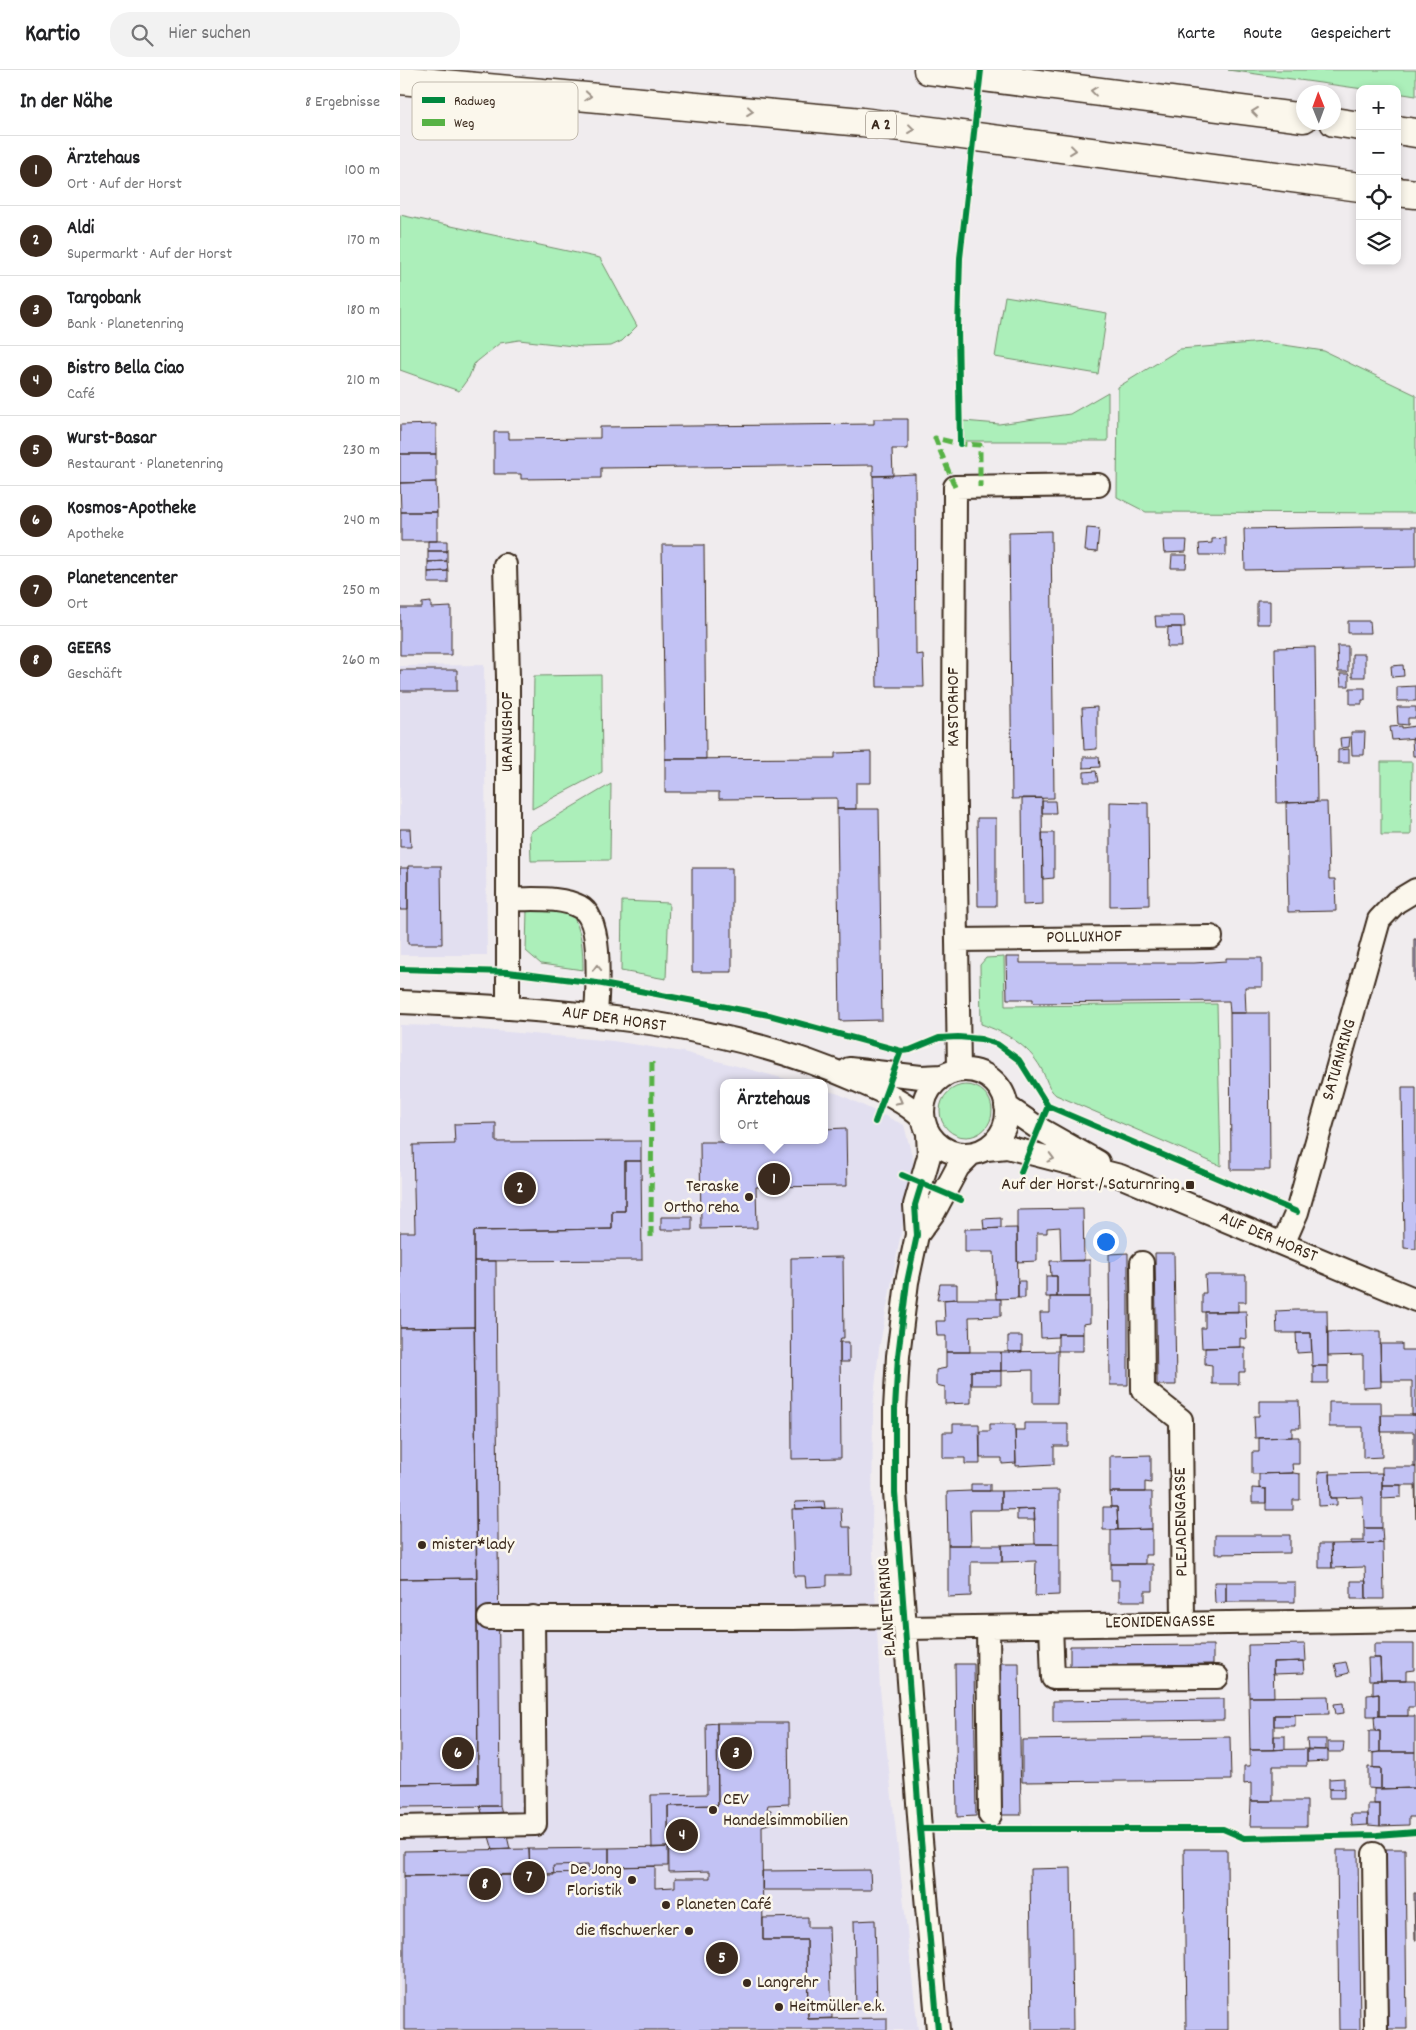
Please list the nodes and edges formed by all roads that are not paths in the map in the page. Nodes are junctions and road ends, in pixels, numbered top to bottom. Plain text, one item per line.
1 (928, 70) edge
2 (400, 80) edge
3 (422, 82) edge
4 (578, 96) edge
5 (1296, 117) edge
6 (1341, 123) edge
7 (1356, 125) edge
8 (1401, 131) edge
9 (1416, 133) edge
10 (1356, 186) edge
11 (1401, 192) edge
12 (1416, 194) edge
13 (1098, 485) dead end
14 (505, 565) dead end
15 (1416, 890) edge
16 (508, 899) junction
17 (1211, 937) dead end
18 (957, 940) junction
19 (400, 1002) edge
20 (508, 1007) junction
21 (596, 1016) junction
22 (823, 1066) junction
23 (951, 1073) junction
24 (1006, 1106) junction
25 (926, 1127) junction
26 (979, 1151) junction
27 (1120, 1176) junction
28 (917, 1235) junction
29 (1283, 1244) junction
30 (1142, 1263) dead end
31 (1416, 1300) edge
32 (533, 1617) junction
33 (489, 1618) dead end
34 (1416, 1620) edge
35 (905, 1622) junction
36 (1183, 1623) junction
37 (1052, 1625) junction
38 (988, 1627) junction
39 (1217, 1677) dead end
40 (990, 1815) dead end
41 (400, 1827) edge
42 (1374, 1854) dead end
43 (938, 2030) edge
44 (1376, 2030) edge

5 -> 1 highway
2 -> 3 highway, A 2
4 -> 10 highway, A 2
6 - 7 highway
8 - 9 highway
11 - 12 highway
13 - 18 street, KASTORHOF
14 - 16 street, URANUSHOF
15 - 29 street, SATURNRING
16 - 20 street, URANUSHOF
21 -> 16 street
17 - 18 street, POLLUXHOF
18 - 23 street, KASTORHOF
19 - 20 street, AUF DER HORST
20 - 21 street, AUF DER HORST
21 - 22 street, AUF DER HORST
22 - 23 street, AUF DER HORST
22 -> 25 street, AUF DER HORST
23 - 24 street
23 - 25 street
24 - 26 street
24 - 27 street, AUF DER HORST
25 - 26 street
25 - 28 street, PLANETENRING
26 -> 27 street, AUF DER HORST
26 - 28 street, PLANETENRING
27 - 29 street, AUF DER HORST
28 - 35 street, PLANETENRING
29 - 31 street, AUF DER HORST
30 - 36 street, PLEJADENGASSE
32 - 33 street, LEONIDENGASSE
32 - 35 street, LEONIDENGASSE
32 - 41 street
34 - 36 street, LEONIDENGASSE
35 - 38 street, LEONIDENGASSE
35 - 43 street, PLANETENRING
36 - 37 street, LEONIDENGASSE
37 - 38 street, LEONIDENGASSE
37 - 39 street
38 - 40 street
42 - 44 street

